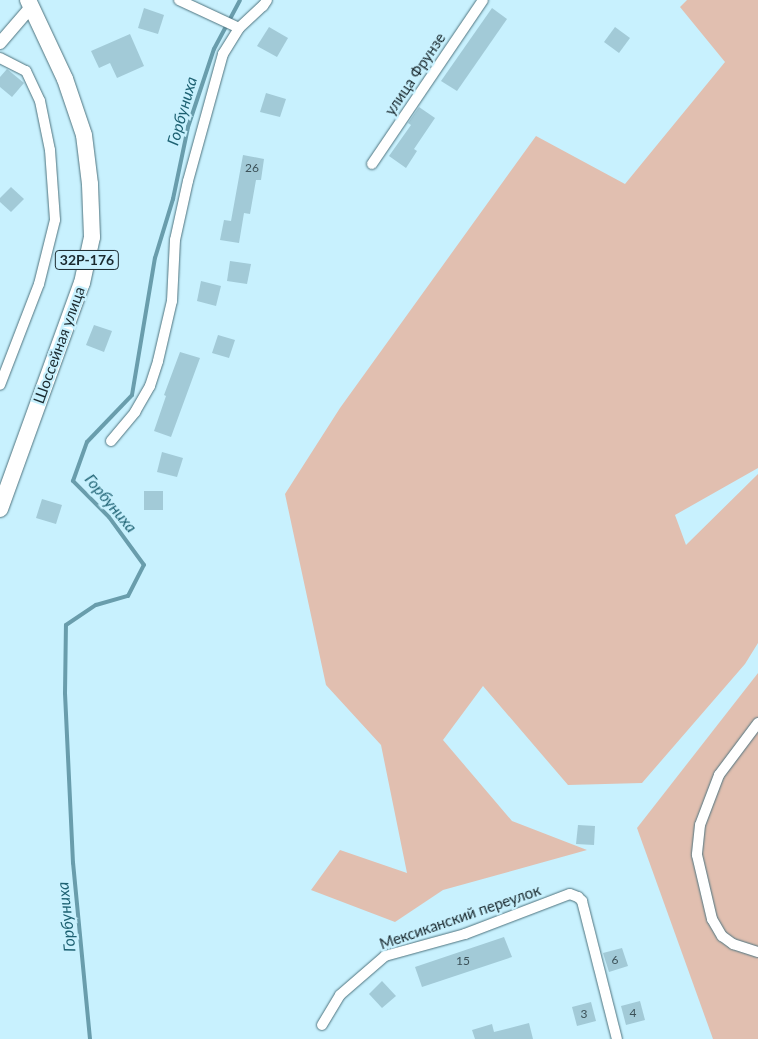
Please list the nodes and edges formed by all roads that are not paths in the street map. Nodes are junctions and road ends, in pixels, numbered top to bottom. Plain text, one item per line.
1 (179, 0) edge
2 (267, 0) edge
3 (483, 0) edge
4 (30, 4) edge
5 (239, 28) junction
6 (0, 43) edge
7 (0, 58) edge
8 (372, 164) dead end
9 (0, 385) edge
10 (111, 440) dead end
11 (0, 509) edge
12 (758, 723) edge
13 (758, 952) edge
14 (322, 1025) dead end
15 (617, 1039) edge

1 - 5 street
2 - 5 street
3 - 8 street, улица Фрунзе
4 - 6 street
4 - 11 main road, Шоссейная улица / 32Р-176
5 - 10 street
7 - 9 street
12 - 13 street
14 - 15 street, Мексиканский переулок

